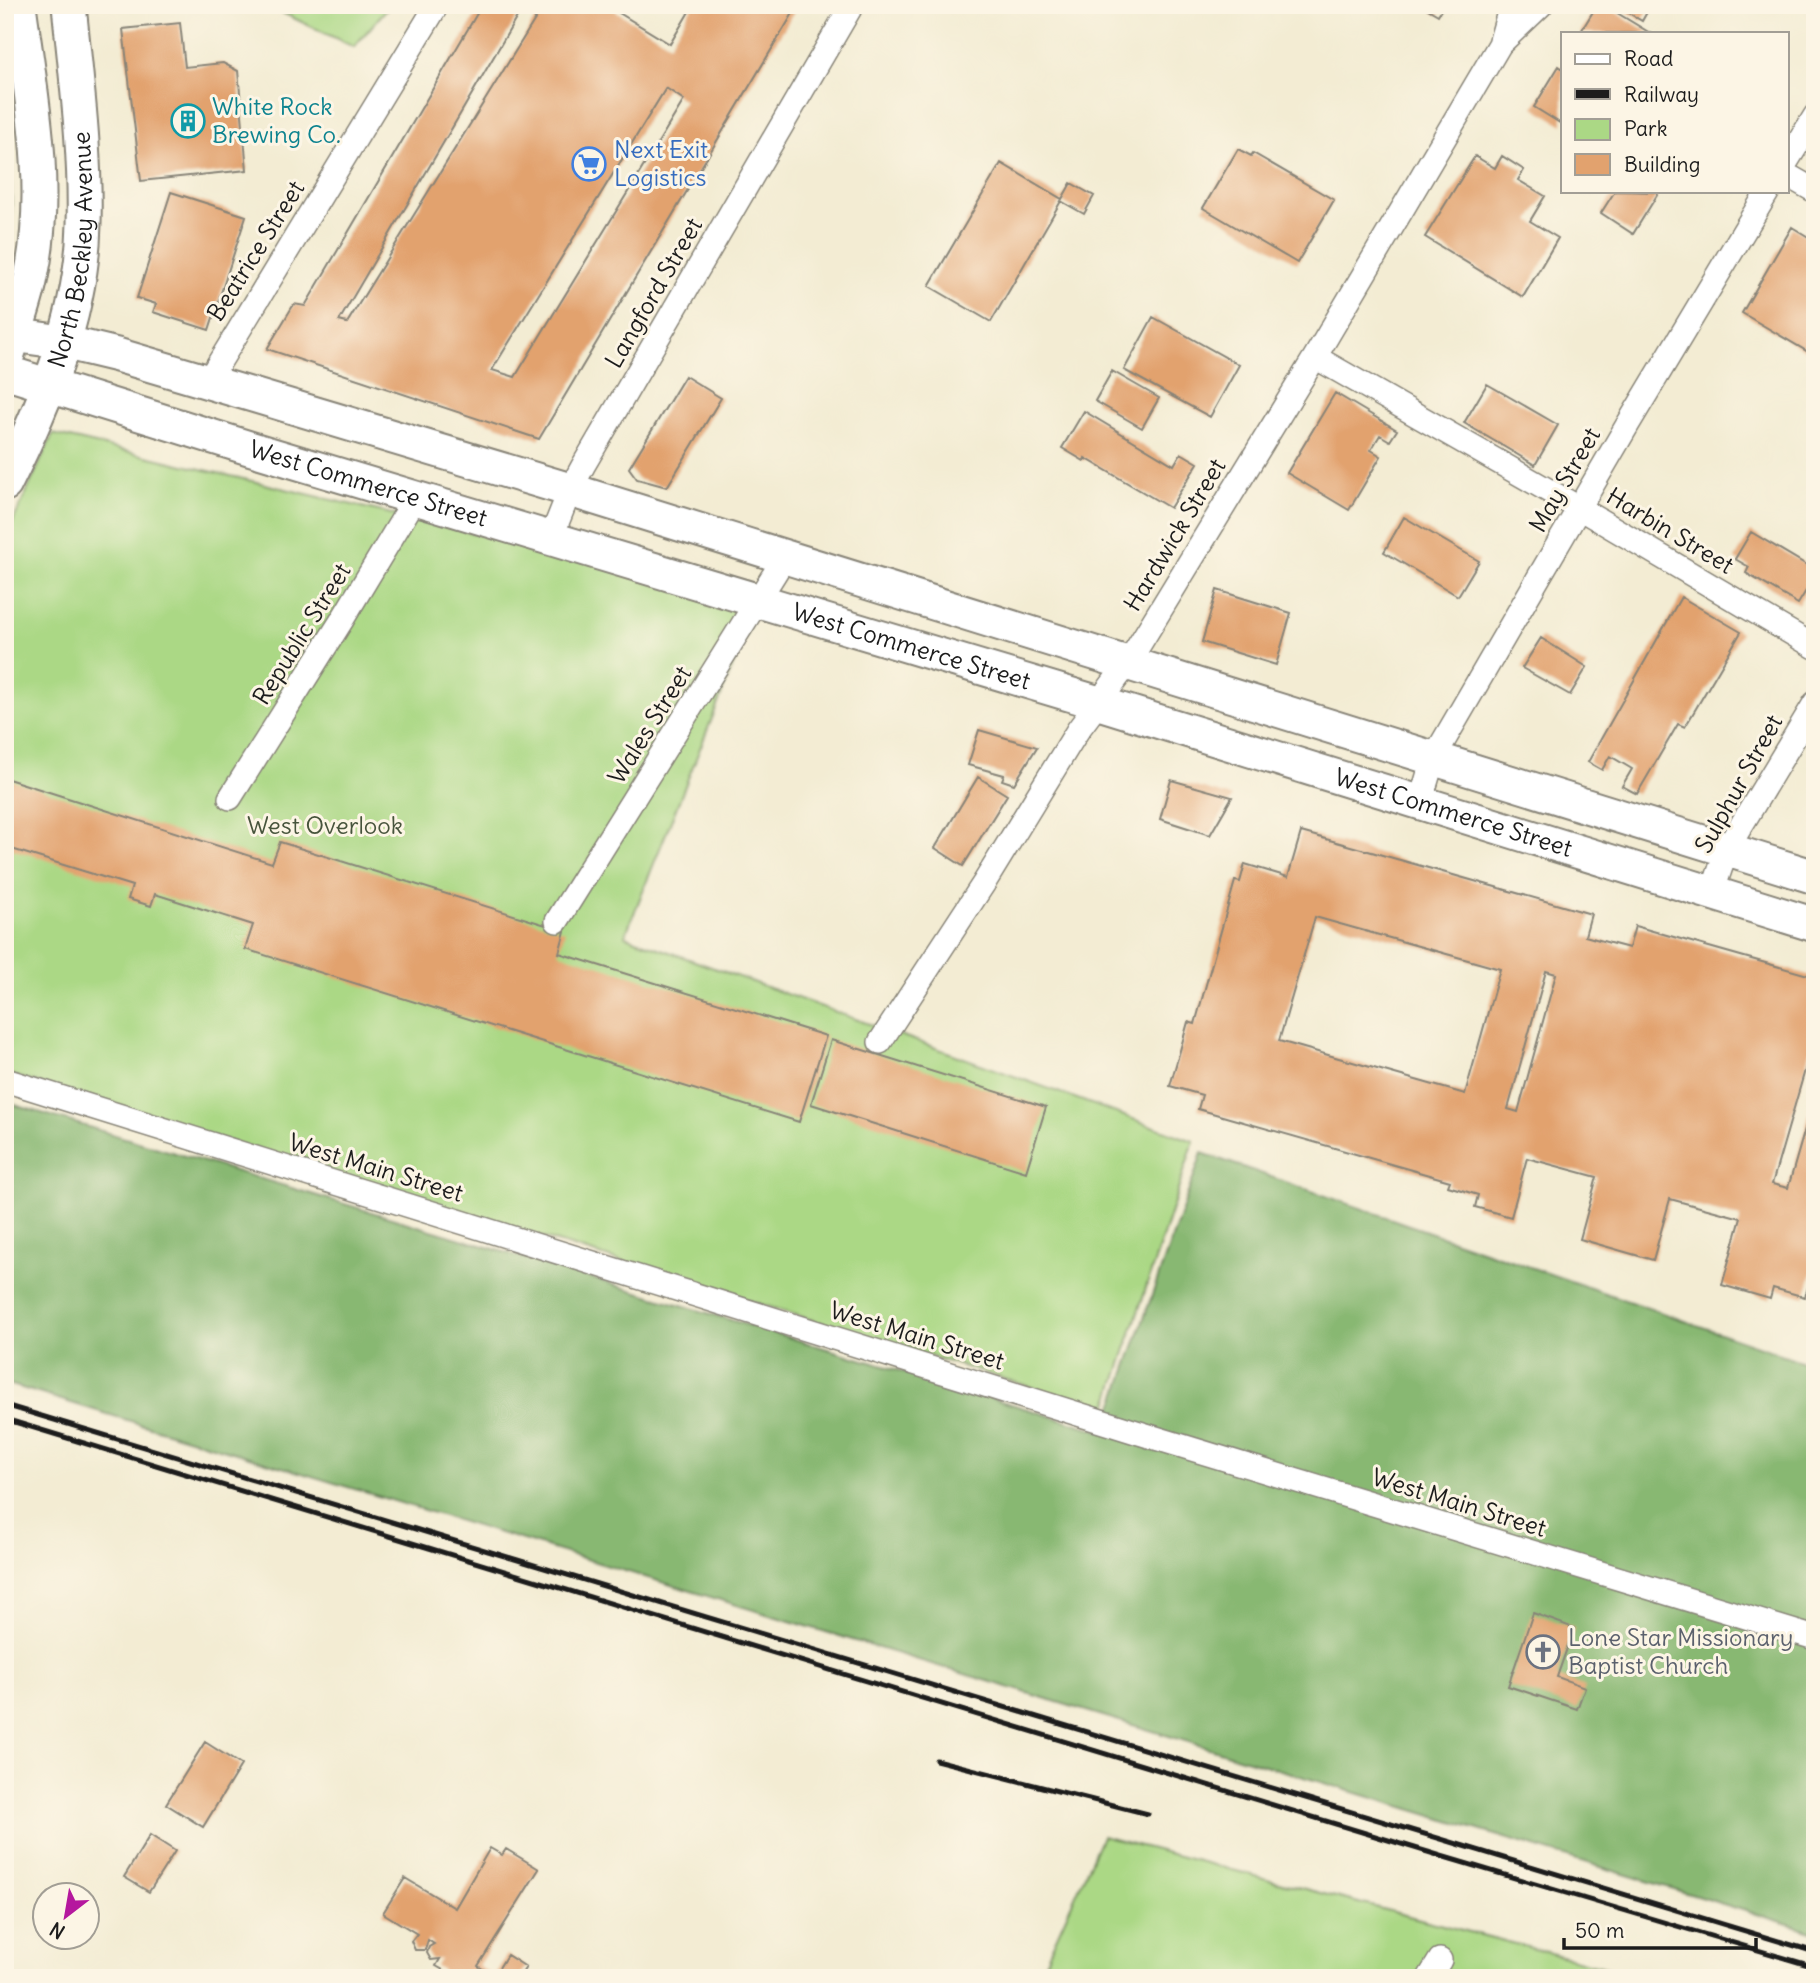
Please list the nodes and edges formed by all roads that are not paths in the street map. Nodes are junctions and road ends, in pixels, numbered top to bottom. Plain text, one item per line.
1 (19, 5) edge
2 (69, 5) edge
3 (437, 5) edge
4 (852, 5) edge
5 (1511, 5) edge
6 (1541, 5) edge
7 (1500, 44) junction
8 (1815, 116) edge
9 (1788, 159) edge
10 (1788, 176) edge
11 (1815, 191) edge
12 (1767, 192) edge
13 (63, 342) junction
14 (8, 344) edge
15 (1315, 357) junction
16 (5, 372) edge
17 (208, 381) junction
18 (49, 386) junction
19 (5, 484) edge
20 (570, 491) junction
21 (416, 497) junction
22 (1579, 508) junction
23 (551, 538) junction
24 (785, 557) junction
25 (759, 601) junction
26 (1815, 647) edge
27 (1128, 663) junction
28 (1099, 703) junction
29 (1815, 703) edge
30 (1433, 760) junction
31 (230, 798) dead end
32 (1420, 803) junction
33 (1727, 849) junction
34 (1815, 877) edge
35 (1712, 892) junction
36 (557, 921) dead end
37 (1815, 925) edge
38 (880, 1042) dead end
39 (5, 1080) edge
40 (1815, 1638) edge

1 - 14 main road, North Beckley Avenue
2 - 13 main road, North Beckley Avenue
3 - 17 street, Beatrice Street
4 - 20 street, Langford Street
5 - 7 street, Hardwick Street
6 - 7 street, Hardwick Street
7 - 15 street, Hardwick Street
8 - 9 street
10 - 11 street
12 - 22 street, May Street
13 - 14 main road, West Commerce Street
13 - 17 main road, West Commerce Street
13 - 18 main road, North Beckley Avenue
15 - 22 street, Harbin Street
15 - 27 street, Hardwick Street
16 - 18 main road, West Commerce Street
17 - 20 main road, West Commerce Street
18 - 19 main road, North Beckley Avenue
18 - 21 main road, West Commerce Street
20 - 23 street, Langford Street
20 - 24 main road, West Commerce Street
21 - 23 main road, West Commerce Street
21 - 31 street, Republic Street
22 - 26 street, Harbin Street
22 - 30 street, May Street
23 - 25 main road, West Commerce Street
24 - 25 street, Wales Street
24 - 27 main road, West Commerce Street
25 - 28 main road, West Commerce Street
25 - 36 street, Wales Street
27 - 28 street, Hardwick Street
27 - 30 main road, West Commerce Street
28 - 32 main road, West Commerce Street
28 - 38 street, Hardwick Street
29 - 33 street, Sulphur Street
30 - 32 street, May Street
30 - 33 main road, West Commerce Street
32 - 35 main road, West Commerce Street
33 - 34 main road, West Commerce Street
33 - 35 street, Sulphur Street
35 - 37 main road, West Commerce Street
39 - 40 street, West Main Street

